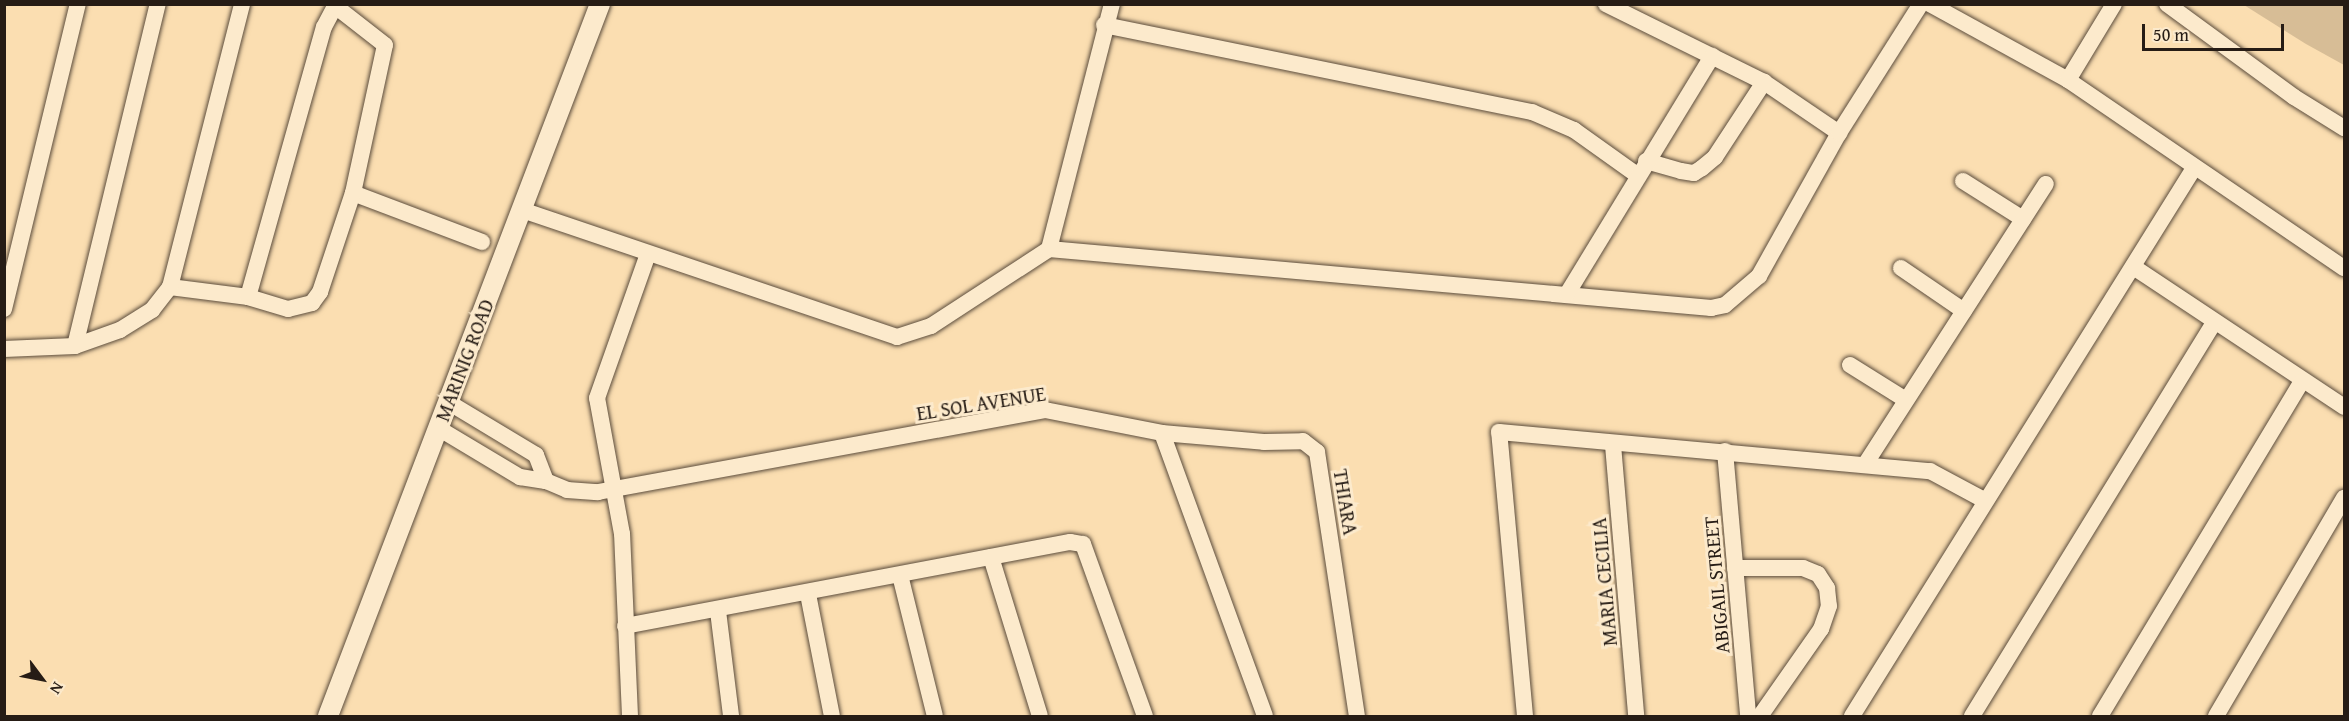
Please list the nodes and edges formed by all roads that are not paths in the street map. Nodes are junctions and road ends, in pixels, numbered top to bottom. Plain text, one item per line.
1 (78, 4) edge
2 (158, 4) edge
3 (242, 4) edge
4 (600, 4) edge
5 (1112, 4) edge
6 (1606, 4) edge
7 (1921, 4) edge
8 (1930, 4) edge
9 (2114, 4) edge
10 (2167, 4) edge
11 (336, 5) edge
12 (1104, 25) junction
13 (1712, 56) junction
14 (2068, 80) junction
15 (1764, 82) junction
16 (2344, 128) edge
17 (1839, 133) junction
18 (1646, 161) junction
19 (2194, 168) junction
20 (1637, 175) junction
21 (1962, 181) dead end
22 (2046, 184) dead end
23 (353, 193) junction
24 (522, 210) junction
25 (2023, 219) junction
26 (482, 242) dead end
27 (1049, 249) junction
28 (648, 254) junction
29 (1900, 268) dead end
30 (2135, 268) junction
31 (2344, 268) edge
32 (170, 287) junction
33 (1567, 294) junction
34 (248, 297) junction
35 (4, 309) edge
36 (1964, 311) junction
37 (2214, 322) junction
38 (75, 346) junction
39 (4, 349) edge
40 (1850, 365) dead end
41 (2302, 381) junction
42 (1906, 400) junction
43 (448, 402) junction
44 (2344, 407) edge
45 (438, 428) junction
46 (1162, 433) junction
47 (1613, 445) junction
48 (1725, 451) junction
49 (1866, 463) junction
50 (546, 481) junction
51 (616, 491) junction
52 (2344, 498) edge
53 (1984, 500) junction
54 (991, 557) junction
55 (1735, 568) junction
56 (900, 575) junction
57 (808, 594) junction
58 (718, 611) junction
59 (625, 626) junction
60 (328, 717) edge
61 (630, 717) edge
62 (731, 717) edge
63 (832, 717) edge
64 (935, 717) edge
65 (1040, 717) edge
66 (1145, 717) edge
67 (1265, 717) edge
68 (1358, 717) edge
69 (1525, 717) edge
70 (1636, 717) edge
71 (1748, 717) edge
72 (1760, 717) edge
73 (1852, 717) edge
74 (1972, 717) edge
75 (2100, 717) edge
76 (2216, 717) edge

1 - 35 street
2 - 38 street
3 - 32 street
4 - 24 street, MARINIG ROAD
5 - 12 street
6 - 13 street
7 - 17 street
8 - 14 street
9 - 14 street
10 - 16 street
11 - 23 street
11 - 34 street
12 - 20 street
12 - 27 street
13 - 15 street
13 - 18 street
14 - 19 street
15 - 17 street
15 - 18 street
17 - 33 street
18 - 20 street
19 - 30 street
19 - 31 street
20 - 33 street
21 - 25 street
22 - 25 street
23 - 26 street
23 - 34 street
24 - 28 street
24 - 43 street, MARINIG ROAD
25 - 36 street
27 - 28 street
27 - 33 street
28 - 51 street
29 - 36 street
30 - 37 street
30 - 53 street
32 - 34 street
32 - 38 street
36 - 42 street
37 - 41 street
37 - 74 street
38 - 39 street
40 - 42 street
41 - 44 street
41 - 75 street
42 - 49 street
43 - 45 street, MARINIG ROAD
43 - 50 street
45 - 50 street, EL SOL AVENUE
45 - 60 street, MARINIG ROAD
46 - 51 street, EL SOL AVENUE
46 - 67 street
46 - 68 street, THIARA
47 - 48 street
47 - 69 street
47 - 70 street, MARIA CECILIA
48 - 49 street
48 - 55 street, ABIGAIL STREET
49 - 53 street
50 - 51 street, EL SOL AVENUE
51 - 59 street
52 - 76 street
53 - 73 street
54 - 56 street
54 - 65 street
54 - 66 street
55 - 71 street, ABIGAIL STREET
55 - 72 street
56 - 57 street
56 - 64 street
57 - 58 street
57 - 63 street
58 - 59 street
58 - 62 street
59 - 61 street

